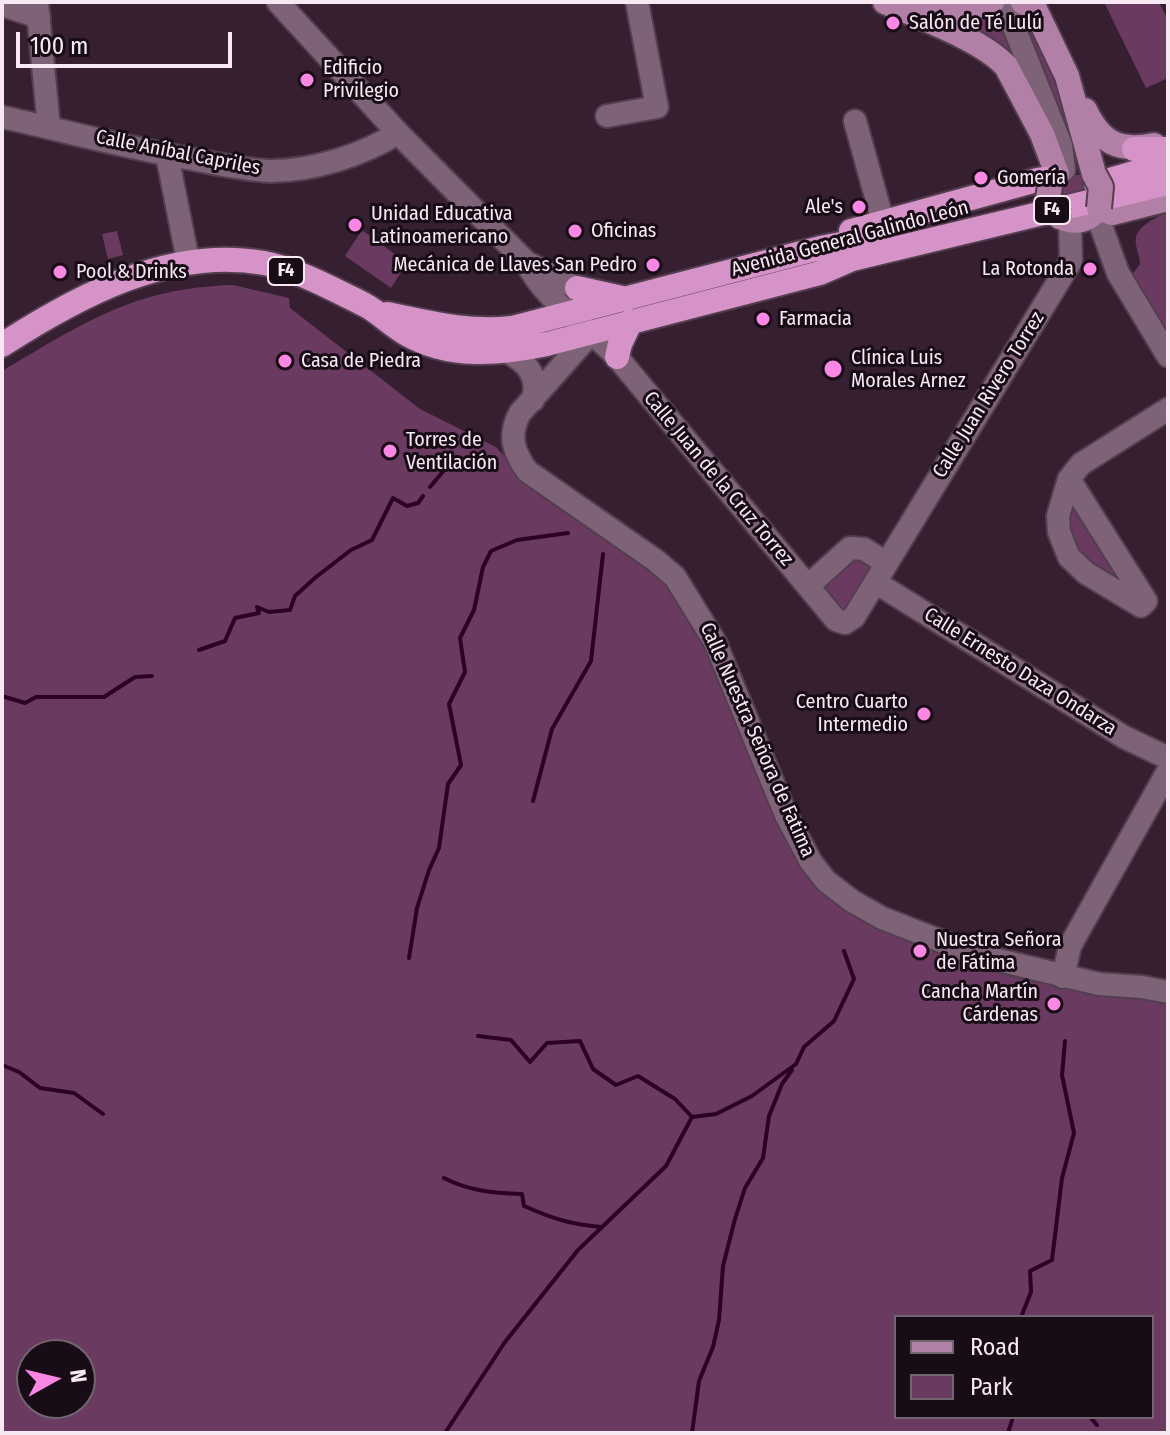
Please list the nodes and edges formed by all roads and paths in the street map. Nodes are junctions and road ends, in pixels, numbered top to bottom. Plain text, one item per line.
1 (278, 2) edge
2 (637, 2) edge
3 (885, 2) edge
4 (923, 2) edge
5 (992, 2) edge
6 (1004, 2) edge
7 (1029, 4) edge
8 (2, 5) edge
9 (38, 10) edge
10 (1067, 76) junction
11 (607, 116) dead end
12 (2, 117) edge
13 (855, 121) dead end
14 (49, 128) junction
15 (398, 133) junction
16 (1168, 141) edge
17 (1134, 149) junction
18 (1168, 149) edge
19 (167, 155) junction
20 (1168, 163) edge
21 (1168, 171) edge
22 (1056, 177) junction
23 (1104, 177) junction
24 (1168, 183) edge
25 (1168, 199) edge
26 (1097, 210) junction
27 (1066, 220) junction
28 (883, 222) junction
29 (820, 248) junction
30 (188, 261) junction
31 (820, 273) junction
32 (767, 275) junction
33 (630, 310) junction
34 (377, 311) junction
35 (581, 311) junction
36 (2, 345) edge
37 (508, 352) junction
38 (1168, 356) edge
39 (617, 357) junction
40 (533, 400) junction
41 (1168, 409) edge
42 (1069, 479) junction
43 (881, 572) junction
44 (808, 586) junction
45 (845, 623) joint
46 (1168, 758) edge
47 (1168, 771) edge
48 (1063, 977) junction
49 (1168, 979) edge
50 (1142, 987) junction
51 (1168, 992) edge

1 - 15 street, Calle Juan de la Cruz Torrez
2 - 11 street
3 - 22 main road
4 - 5 main road
6 - 22 street
7 - 10 main road
8 - 9 street
9 - 14 street
10 - 17 main road
10 - 23 main road
12 - 14 street, Calle Aníbal Capriles
13 - 28 street
14 - 19 street, Calle Aníbal Capriles
15 - 19 street, Calle Aníbal Capriles
15 - 35 street, Calle Juan de la Cruz Torrez
16 - 17 main road
17 - 18 highway
19 - 30 street
20 - 23 highway, F4
21 - 23 highway
22 - 23 main road
22 - 27 main road, bridge
22 - 28 highway
23 - 26 main road, bridge
23 - 29 highway, Avenida General Galindo León / F4
24 - 31 highway, Avenida General Galindo León / F4
25 - 26 main road
26 - 27 main road
26 - 38 street
27 - 31 highway
27 - 43 street, Calle Juan Rivero Torrez
28 - 29 highway
29 - 32 highway, Avenida General Galindo León / F4
30 - 34 highway, F4
30 - 36 highway, F4
31 - 32 highway, Avenida General Galindo León / F4
32 - 33 highway, Avenida General Galindo León / F4
33 - 35 highway, Avenida General Galindo León / F4
33 - 35 highway
33 - 39 highway
34 - 35 highway, F4
34 - 37 highway, F4
35 - 37 highway, F4
35 - 39 street, Calle Juan de la Cruz Torrez
35 - 40 street, Calle Nuestra Señora de Fatima
37 - 40 street
39 - 44 street, Calle Juan de la Cruz Torrez
40 - 48 street, Calle Nuestra Señora de Fatima
41 - 42 street
42 - 42 street
43 - 44 street
43 - 45 street, Calle Juan Rivero Torrez
43 - 46 street, Calle Ernesto Daza Ondarza
44 - 45 street, Calle Juan de la Cruz Torrez
47 - 48 street
48 - 50 street, Calle Nuestra Señora de Fatima
49 - 50 street, Calle Nuestra Señora de Fatima
50 - 51 street, Calle Nuestra Señora de Fatima

